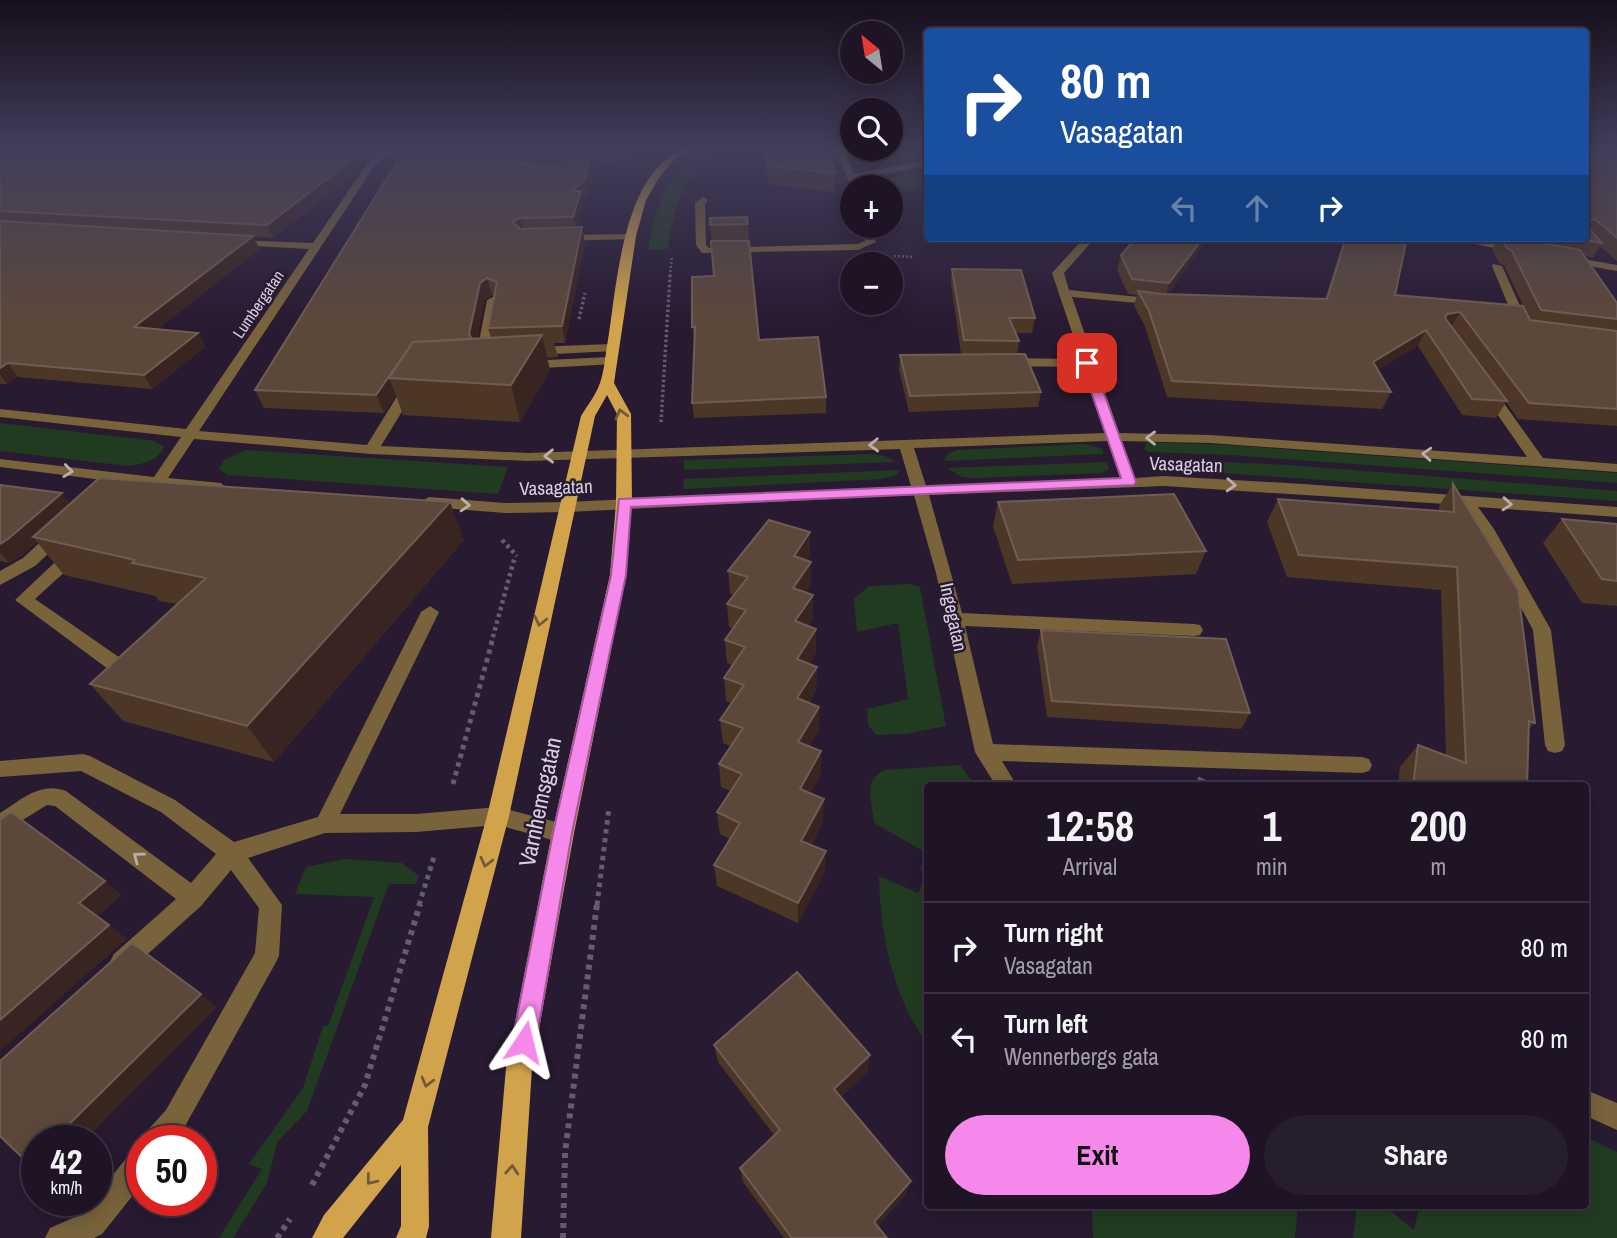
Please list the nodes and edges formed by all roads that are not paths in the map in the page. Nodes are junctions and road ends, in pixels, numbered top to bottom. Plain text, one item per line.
1 (342, 207) edge
2 (639, 207) edge
3 (700, 207) edge
4 (631, 236) junction
5 (549, 238) edge
6 (869, 238) edge
7 (220, 241) edge
8 (1086, 242) edge
9 (1473, 242) edge
10 (316, 246) junction
11 (1532, 253) edge
12 (1597, 253) edge
13 (1559, 258) edge
14 (1497, 266) dead end
15 (1615, 270) edge
16 (1065, 293) junction
17 (493, 300) edge
18 (1162, 303) edge
19 (1538, 332) edge
20 (610, 355) junction
21 (991, 362) edge
22 (1087, 363) junction
23 (515, 366) edge
24 (420, 370) edge
25 (1478, 377) edge
26 (607, 383) junction
27 (0, 413) edge
28 (190, 434) junction
29 (1112, 437) junction
30 (906, 444) junction
31 (371, 450) junction
32 (623, 454) junction
33 (580, 456) junction
34 (1538, 462) junction
35 (0, 463) edge
36 (1617, 468) edge
37 (122, 478) junction
38 (153, 482) junction
39 (1129, 482) junction
40 (232, 488) edge
41 (919, 489) junction
42 (107, 492) edge
43 (136, 495) edge
44 (413, 501) edge
45 (1466, 501) junction
46 (624, 503) junction
47 (567, 507) junction
48 (1617, 512) edge
49 (68, 527) edge
50 (90, 539) edge
51 (0, 579) edge
52 (430, 612) dead end
53 (955, 619) junction
54 (1194, 630) dead end
55 (119, 667) edge
56 (1555, 746) dead end
57 (985, 752) junction
58 (1362, 765) dead end
59 (0, 769) edge
60 (1004, 782) edge
61 (498, 816) junction
62 (325, 824) junction
63 (0, 825) edge
64 (563, 833) junction
65 (231, 853) junction
66 (193, 898) junction
67 (101, 980) edge
68 (1589, 1104) edge
69 (1617, 1117) edge
70 (170, 1125) edge
71 (414, 1127) junction
72 (126, 1181) edge
73 (60, 1238) edge
74 (327, 1238) edge
75 (411, 1238) edge
76 (506, 1238) edge

1 - 10 street, Lumbergatan
2 - 4 main road, Varnhemsgatan
3 - 6 street
4 - 5 street
4 - 20 main road, Varnhemsgatan
7 - 10 street
8 - 16 street
9 - 11 street
10 - 28 street, Lumbergatan
12 - 15 street
13 - 15 street
14 - 19 street
16 - 18 street
16 - 22 street
17 - 20 street
20 - 23 street
20 - 26 main road, Varnhemsgatan
21 - 22 street
22 - 29 street
24 - 31 street
25 - 34 street
32 -> 26 main road, Varnhemsgatan
26 - 33 main road, Varnhemsgatan
27 - 28 street, Vasagatan
28 - 31 street, Vasagatan
28 - 38 street, Lumbergatan
29 - 30 street, Vasagatan
34 -> 29 street, Vasagatan
29 - 39 street
30 -> 32 street, Vasagatan
30 - 41 street, Ingegatan
33 -> 31 street, Vasagatan
32 - 33 street, Vasagatan
32 - 46 main road, Varnhemsgatan
33 - 47 main road, Varnhemsgatan
34 - 36 street, Vasagatan
35 -> 37 street
37 - 38 street
37 - 42 street
38 - 40 street
38 - 43 street, Lumbergatan
39 - 41 street, Vasagatan
39 -> 45 street, Vasagatan
41 - 46 street, Vasagatan
41 - 53 street, Ingegatan
44 -> 47 street, Vasagatan
45 -> 48 street, Vasagatan
45 - 56 street
46 - 47 street, Vasagatan
46 - 64 main road, Varnhemsgatan
47 -> 61 main road, Varnhemsgatan
49 - 51 street
50 - 55 street
52 - 62 street
53 - 54 street
53 - 57 street, Ingegatan
57 - 58 street
57 - 60 street, Ingegatan
59 - 65 street
61 - 62 street
61 - 64 street
61 -> 71 main road, Varnhemsgatan
62 - 65 street
66 -> 63 street
76 -> 64 main road, Varnhemsgatan
65 - 66 street
65 - 70 street
66 - 67 street
68 - 69 street
71 -> 74 main road, Varnhemsgatan
71 - 75 main road, Varnhemsgatan
72 - 73 street

